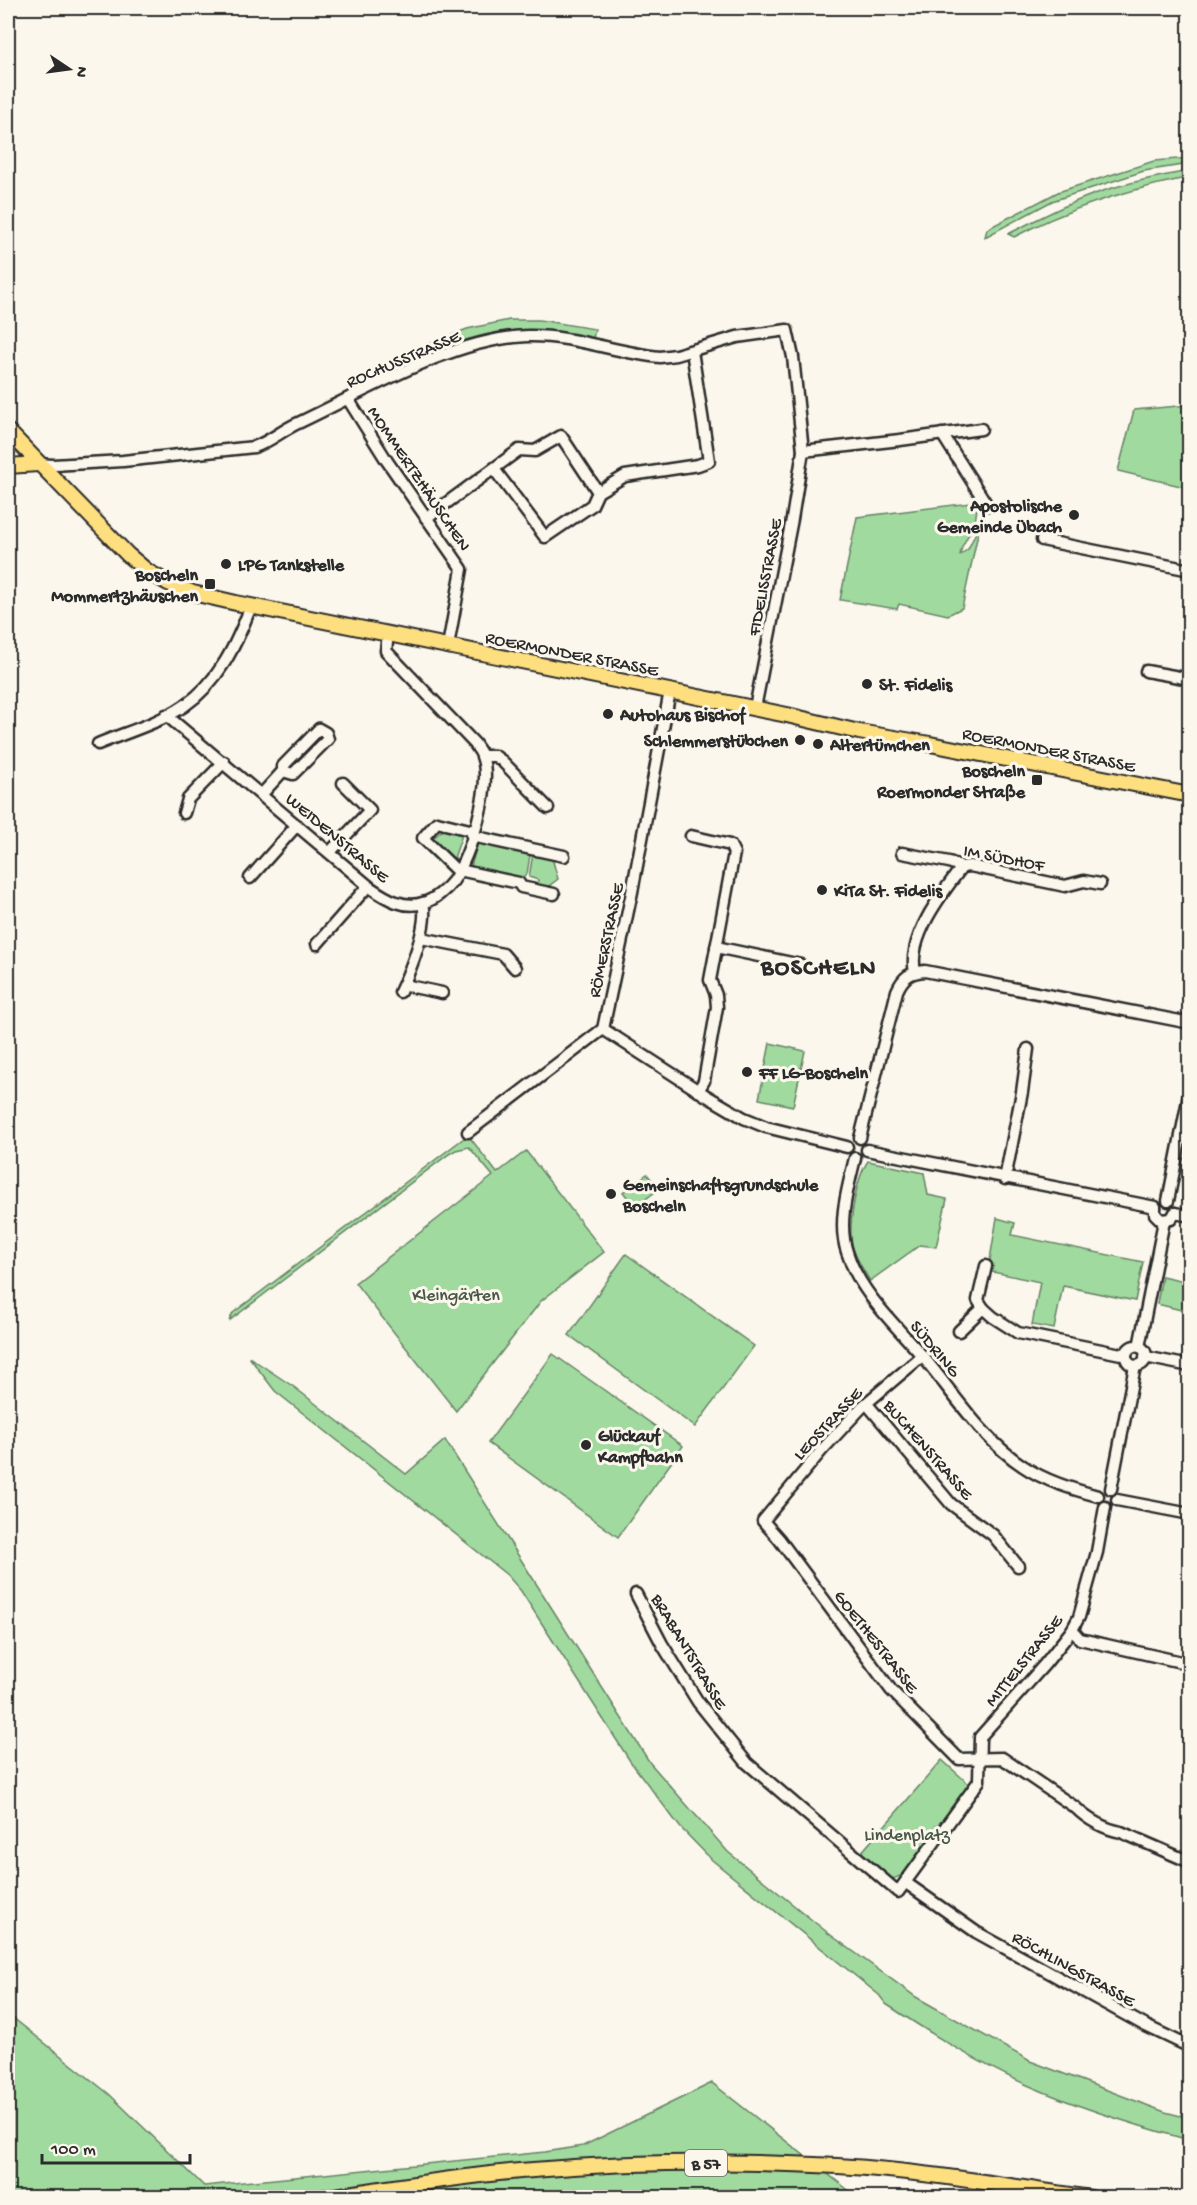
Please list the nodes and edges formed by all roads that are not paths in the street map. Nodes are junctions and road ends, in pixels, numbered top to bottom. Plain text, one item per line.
1 (787, 330) joint
2 (692, 351) junction
3 (348, 399) junction
4 (981, 429) dead end
5 (8, 431) edge
6 (942, 435) junction
7 (803, 451) junction
8 (38, 464) junction
9 (8, 466) edge
10 (495, 469) junction
11 (598, 492) junction
12 (987, 505) dead end
13 (426, 518) junction
14 (1042, 540) dead end
15 (1190, 570) edge
16 (251, 606) junction
17 (388, 634) junction
18 (448, 646) junction
19 (1146, 671) dead end
20 (1190, 679) edge
21 (670, 691) junction
22 (755, 708) junction
23 (166, 715) junction
24 (98, 744) dead end
25 (482, 756) junction
26 (224, 762) junction
27 (283, 771) junction
28 (343, 783) dead end
29 (262, 794) junction
30 (1190, 795) edge
31 (548, 808) dead end
32 (184, 813) dead end
33 (297, 825) junction
34 (473, 834) junction
35 (691, 837) dead end
36 (330, 852) junction
37 (902, 853) dead end
38 (564, 856) dead end
39 (962, 867) junction
40 (458, 871) junction
41 (250, 878) dead end
42 (1100, 884) dead end
43 (368, 886) junction
44 (554, 894) dead end
45 (423, 903) junction
46 (421, 938) junction
47 (317, 944) dead end
48 (716, 946) junction
49 (801, 965) dead end
50 (515, 968) dead end
51 (915, 972) junction
52 (442, 993) dead end
53 (1190, 1023) edge
54 (603, 1029) junction
55 (1028, 1049) dead end
56 (1190, 1090) edge
57 (698, 1091) junction
58 (468, 1132) dead end
59 (860, 1138) junction
60 (847, 1147) junction
61 (867, 1150) junction
62 (855, 1158) junction
63 (1005, 1179) junction
64 (1168, 1201) junction
65 (1155, 1208) junction
66 (1175, 1213) junction
67 (1190, 1216) edge
68 (1164, 1221) junction
69 (986, 1266) dead end
70 (983, 1308) junction
71 (959, 1331) dead end
72 (1139, 1347) junction
73 (1126, 1355) junction
74 (922, 1356) junction
75 (1146, 1357) junction
76 (1135, 1366) junction
77 (1190, 1366) edge
78 (867, 1404) junction
79 (1111, 1489) junction
80 (1098, 1496) junction
81 (1117, 1500) junction
82 (1105, 1507) junction
83 (1190, 1514) edge
84 (764, 1521) joint
85 (1018, 1566) dead end
86 (636, 1594) dead end
87 (1071, 1630) junction
88 (1190, 1664) edge
89 (979, 1760) junction
90 (1190, 1862) edge
91 (906, 1883) junction
92 (1190, 2047) edge
93 (321, 2198) edge
94 (1091, 2198) edge

1 - 2 street, ROCHUSSTRASSE
1 - 7 street, FIDELISSTRASSE
2 - 3 street, ROCHUSSTRASSE
2 - 11 street
3 - 8 street, ROCHUSSTRASSE
3 - 13 street, MOMMERTZHÄUSCHEN
4 - 6 street
5 - 8 main road, ROERMONDER STRASSE
6 - 7 street
6 - 12 street
7 - 22 street, FIDELISSTRASSE
8 - 9 main road
8 - 16 main road, ROERMONDER STRASSE
10 - 11 street
10 - 11 street
10 - 13 street
13 - 18 street, MOMMERTZHÄUSCHEN
14 - 15 street
16 - 17 main road, ROERMONDER STRASSE
16 - 23 street
17 - 18 main road, ROERMONDER STRASSE
17 - 25 street
18 - 21 main road, ROERMONDER STRASSE
19 - 20 street
21 - 22 main road, ROERMONDER STRASSE
21 - 54 street, RÖMERSTRASSE
22 - 30 main road, ROERMONDER STRASSE
23 - 24 street
23 - 26 street, WEIDENSTRASSE
25 - 31 street
25 - 34 street
26 - 29 street, WEIDENSTRASSE
26 - 32 street
27 - 27 street
27 - 29 street
28 - 36 street
29 - 33 street, WEIDENSTRASSE
33 - 36 street, WEIDENSTRASSE
33 - 41 street
34 - 38 street
34 - 40 street
34 - 40 street
35 - 48 street
36 - 43 street, WEIDENSTRASSE
37 - 39 street, IM SÜDHOF
39 - 42 street, IM SÜDHOF
39 - 51 street
40 - 44 street
40 - 45 street
43 - 45 street, WEIDENSTRASSE
43 - 47 street
45 - 46 street
46 - 50 street
46 - 52 street
48 - 49 street
48 - 57 street
51 - 53 street
51 - 59 street
54 - 57 street
54 - 58 street
55 - 63 street
56 - 64 street
57 - 60 street
59 - 60 street
59 - 61 street
60 - 62 street
61 - 62 street
61 - 63 street
62 - 74 street, SÜDRING
63 - 65 street
64 - 65 street
64 - 66 street
65 - 68 street
66 - 67 street
66 - 68 street
68 - 72 street
69 - 70 street
70 - 71 street
70 - 73 street
72 - 73 street
72 - 75 street
73 - 76 street
74 - 78 street, LEOSTRASSE
74 - 80 street, SÜDRING
75 - 76 street
75 - 77 street
76 - 79 street
78 - 84 street, LEOSTRASSE
78 - 85 street, BUCHENSTRASSE
79 - 80 street
79 - 81 street
80 - 82 street
81 - 82 street
81 - 83 street
82 - 87 street, MITTELSTRASSE
84 - 89 street, GOETHESTRASSE
86 - 91 street, BRABANTSTRASSE
87 - 88 street
87 - 89 street, MITTELSTRASSE
89 - 90 street, GOETHESTRASSE
89 - 91 street
91 - 92 street, RÖCHLINGSTRASSE
93 - 94 main road, B 57

